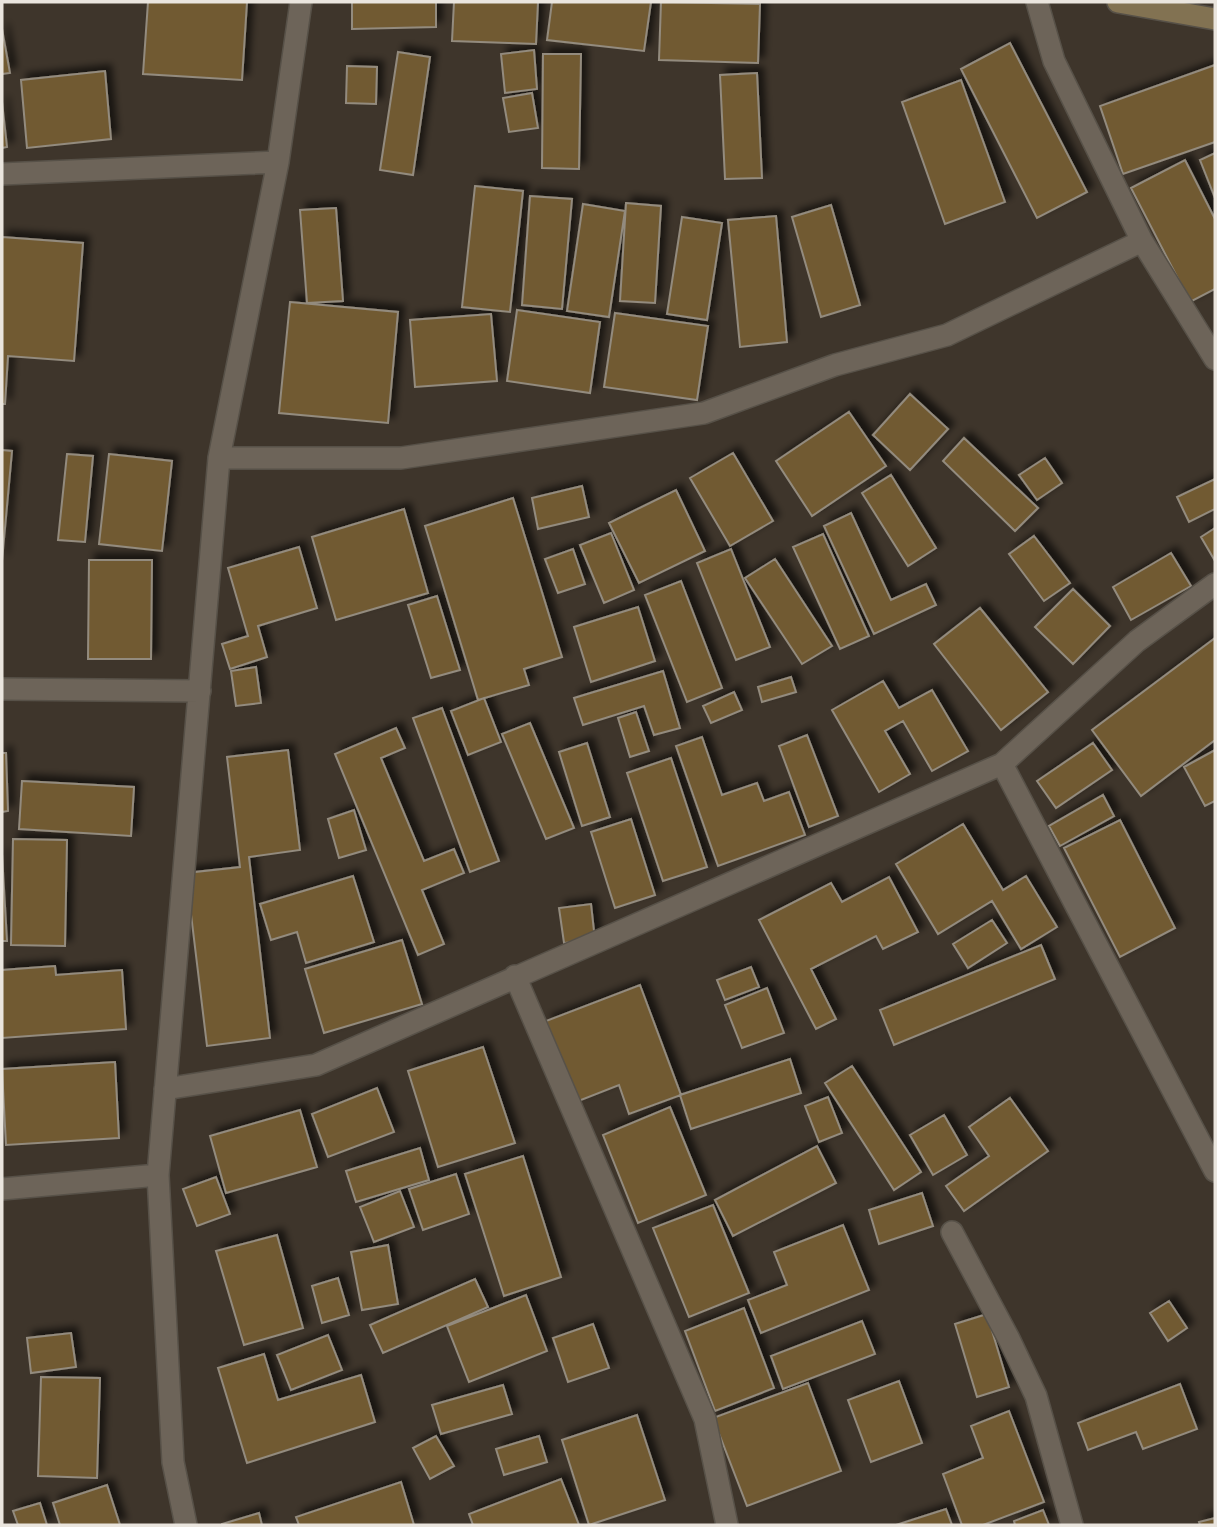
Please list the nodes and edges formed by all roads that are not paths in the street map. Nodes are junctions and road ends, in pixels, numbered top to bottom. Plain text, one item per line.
1 (302, 2) edge
2 (1037, 2) edge
3 (1118, 2) edge
4 (1215, 19) edge
5 (278, 162) junction
6 (2, 174) edge
7 (1142, 241) junction
8 (1215, 359) edge
9 (219, 458) junction
10 (1215, 583) edge
11 (2, 689) edge
12 (200, 691) junction
13 (1002, 764) junction
14 (515, 976) junction
15 (165, 1089) junction
16 (1215, 1171) edge
17 (158, 1175) junction
18 (2, 1189) edge
19 (952, 1232) dead end
20 (186, 1525) edge
21 (727, 1525) edge
22 (1072, 1525) edge

1 - 5 street
2 - 7 street
3 - 4 main road
5 - 6 street
5 - 9 street
7 - 8 street
7 - 9 street
9 - 12 street
10 - 13 street
11 - 12 street
12 - 15 street
13 - 14 street
13 - 16 street
14 - 15 street
14 - 21 street
15 - 17 street
17 - 18 street
17 - 20 street
19 - 22 street

